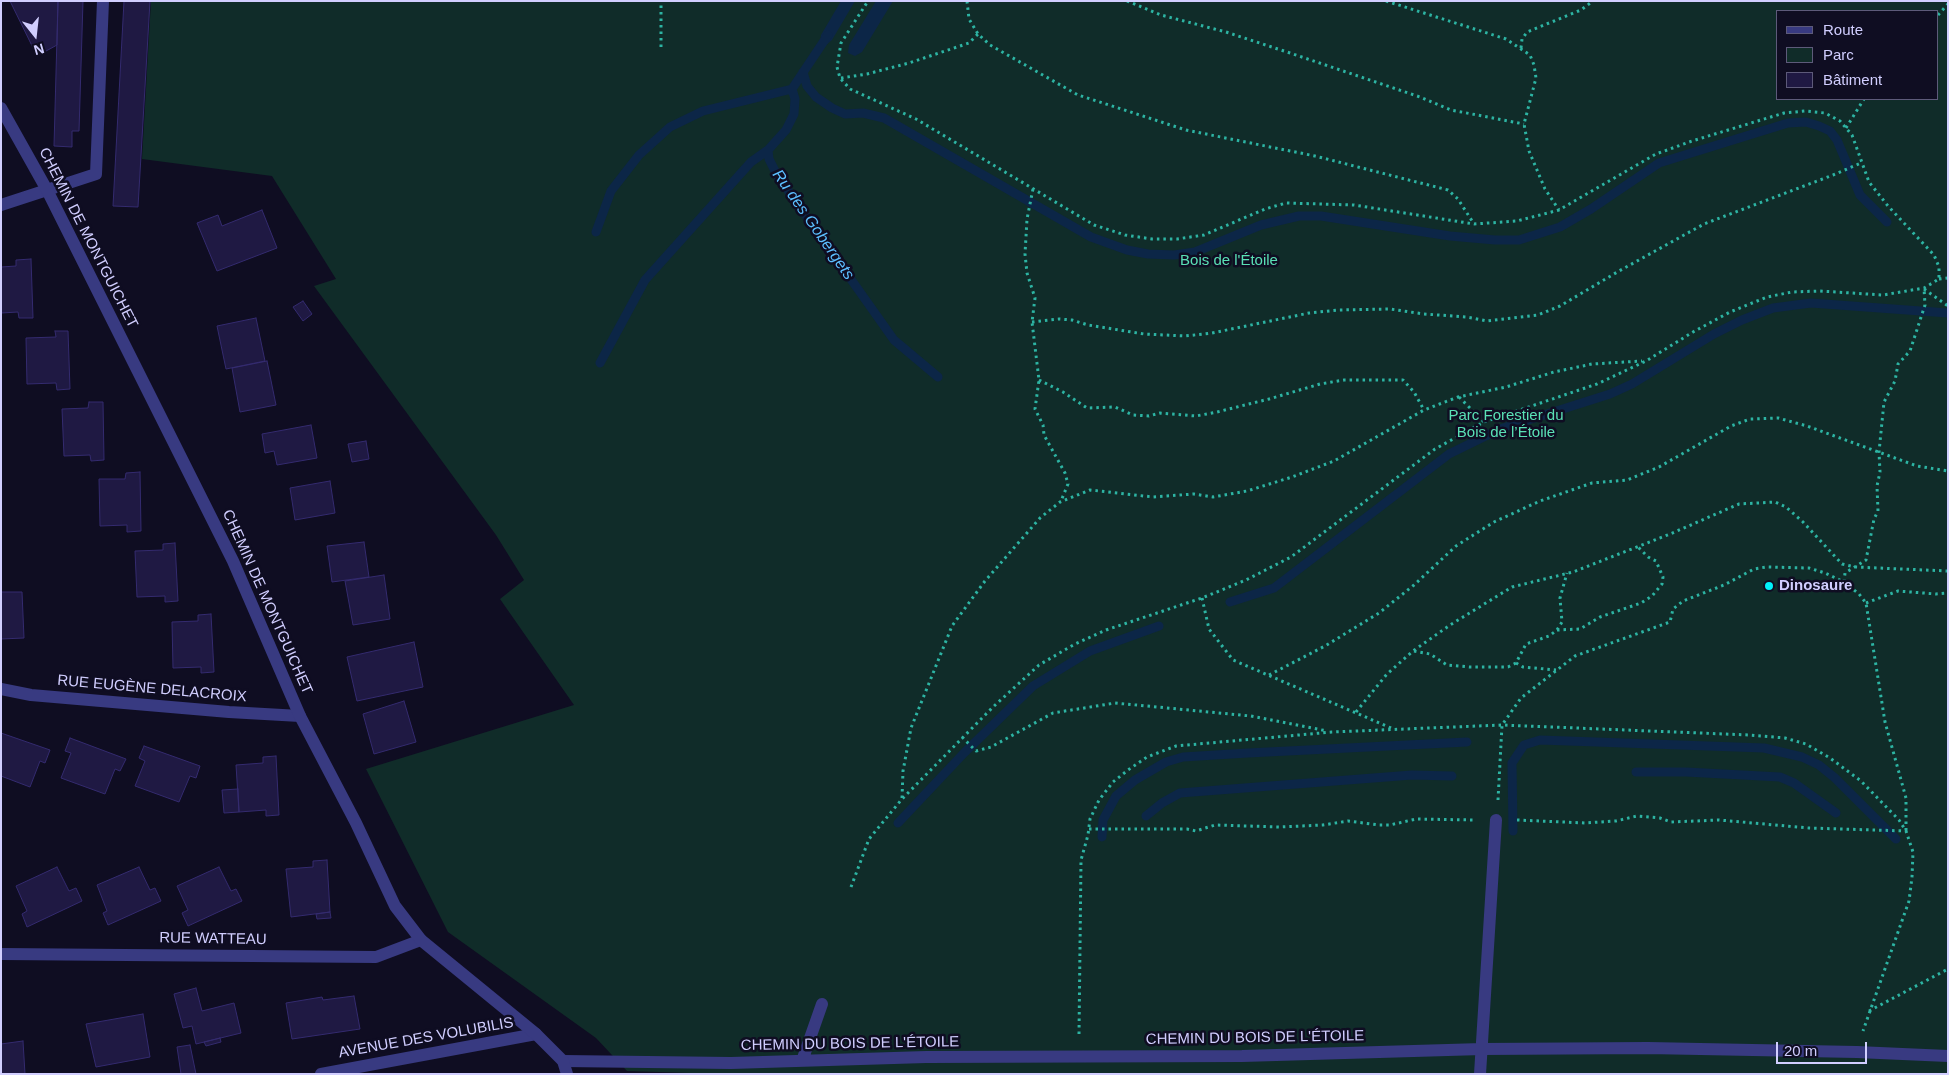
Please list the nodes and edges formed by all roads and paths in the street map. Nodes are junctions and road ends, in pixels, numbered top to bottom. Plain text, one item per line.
1 (103, 1) edge
2 (661, 1) edge
3 (868, 1) edge
4 (967, 1) edge
5 (1128, 1) edge
6 (1386, 1) edge
7 (1593, 1) edge
8 (1948, 4) edge
9 (1939, 14) edge
10 (978, 34) junction
11 (661, 47) dead end
12 (1521, 48) junction
13 (840, 78) junction
14 (1863, 100) edge
15 (1, 108) edge
16 (1524, 124) junction
17 (1846, 128) junction
18 (1860, 163) junction
19 (1033, 188) junction
20 (47, 190) junction
21 (1, 205) edge
22 (1558, 210) junction
23 (1474, 224) junction
24 (1948, 278) edge
25 (1939, 279) junction
26 (1924, 288) junction
27 (1948, 306) edge
28 (1032, 322) junction
29 (1646, 361) junction
30 (1039, 380) junction
31 (1458, 397) junction
32 (1424, 410) junction
33 (1484, 422) junction
34 (1879, 452) junction
35 (1948, 472) edge
36 (1060, 502) junction
37 (1637, 546) junction
38 (1855, 566) junction
39 (1948, 571) edge
40 (1567, 573) junction
41 (1844, 582) junction
42 (1948, 593) edge
43 (1202, 598) junction
44 (1866, 603) junction
45 (1557, 630) junction
46 (1413, 651) junction
47 (1516, 663) junction
48 (1558, 670) junction
49 (1269, 675) junction
50 (1, 689) edge
51 (1356, 712) junction
52 (300, 716) junction
53 (1502, 726) junction
54 (1392, 728) junction
55 (1332, 732) junction
56 (962, 737) junction
57 (902, 799) junction
58 (1496, 820) junction
59 (1537, 820) dead end
60 (1089, 829) junction
61 (1906, 831) junction
62 (851, 887) dead end
63 (421, 940) junction
64 (1, 954) edge
65 (1948, 969) edge
66 (822, 1004) dead end
67 (1868, 1011) junction
68 (536, 1034) junction
69 (1482, 1049) junction
70 (1857, 1052) junction
71 (1079, 1056) junction
72 (1948, 1056) edge
73 (563, 1061) junction
74 (802, 1061) junction
75 (321, 1074) edge
76 (567, 1074) edge
77 (1480, 1074) edge

1 - 20 street
2 - 11 path
3 - 13 path
4 - 10 path
5 - 16 path
6 - 12 path
7 - 12 path
8 - 9 path
10 - 13 path
10 - 23 path
12 - 16 path
13 - 19 path
14 - 17 path
15 - 20 street, CHEMIN DE MONTGUICHET
16 - 22 path
17 - 18 path
17 - 22 path
18 - 25 path
18 - 28 path
19 - 23 path
19 - 28 path
20 - 21 street
20 - 52 street, CHEMIN DE MONTGUICHET
22 - 23 path
24 - 25 path
25 - 26 path
26 - 27 path
26 - 29 path
26 - 34 path
28 - 30 path
29 - 31 path
29 - 33 path
30 - 32 path
30 - 36 path
31 - 32 path
31 - 33 path
32 - 36 path
33 - 43 path
34 - 35 path
34 - 38 path
34 - 49 path
36 - 57 path
37 - 38 path
37 - 40 path
37 - 45 path
38 - 39 path
38 - 41 path
40 - 45 path
40 - 46 path
41 - 44 path
41 - 48 path
42 - 44 path
43 - 49 path
43 - 56 path
44 - 61 path
45 - 47 path
46 - 47 path
46 - 51 path
47 - 48 path
48 - 53 path
49 - 51 path
50 - 52 street, RUE EUGÈNE DELACROIX
51 - 54 path
52 - 63 street, CHEMIN DE MONTGUICHET
53 - 54 path
53 - 58 path
53 - 61 path
54 - 55 path
55 - 56 path
55 - 60 path
56 - 57 path
57 - 62 path
58 - 60 path
58 - 69 street
59 - 61 path
60 - 71 path
61 - 67 path
63 - 64 street, RUE WATTEAU
63 - 68 street, CHEMIN DE MONTGUICHET
65 - 67 path
66 - 74 street
67 - 70 path
68 - 73 street, CHEMIN DE MONTGUICHET
68 - 75 street, AVENUE DES VOLUBILIS
69 - 70 street, CHEMIN DU BOIS DE L'ÉTOILE
69 - 71 street, CHEMIN DU BOIS DE L'ÉTOILE
69 - 77 street
70 - 72 street, CHEMIN DU BOIS DE L'ÉTOILE
71 - 74 street, CHEMIN DU BOIS DE L'ÉTOILE
73 - 74 street, CHEMIN DU BOIS DE L'ÉTOILE
73 - 76 street

